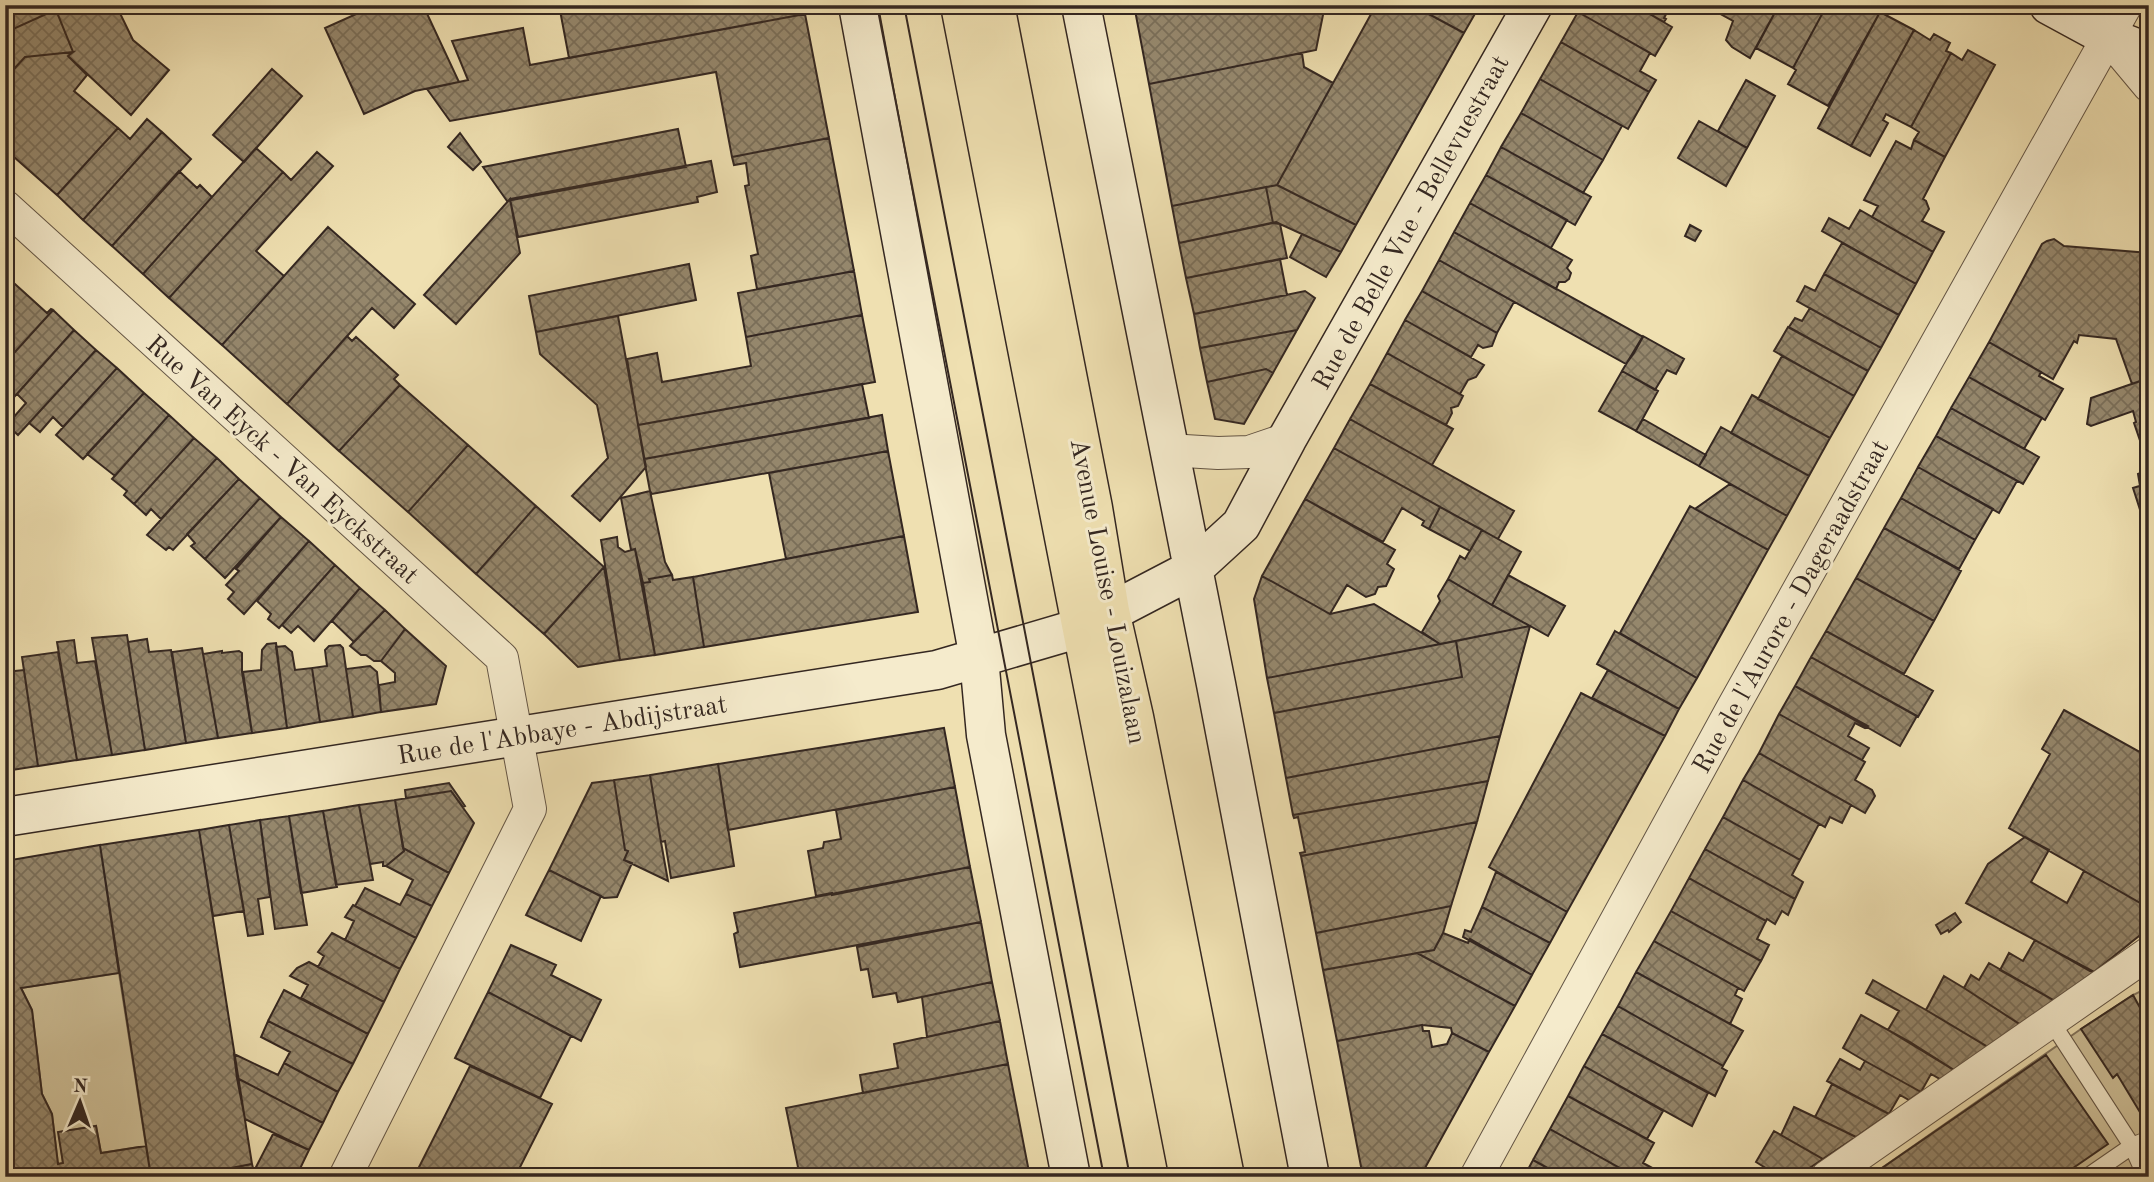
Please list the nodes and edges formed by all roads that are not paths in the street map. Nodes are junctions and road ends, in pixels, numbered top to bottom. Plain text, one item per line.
1 (858, 5) edge
2 (960, 5) edge
3 (995, 5) edge
4 (1081, 5) edge
5 (1532, 5) edge
6 (2049, 5) edge
7 (2117, 21) edge
8 (2149, 53) edge
9 (2149, 86) edge
10 (5, 206) edge
11 (1287, 439) junction
12 (1168, 450) junction
13 (1193, 569) junction
14 (1095, 619) junction
15 (979, 658) junction
16 (518, 736) junction
17 (5, 817) edge
18 (2149, 953) edge
19 (2051, 1021) junction
20 (2149, 1139) edge
21 (2132, 1146) junction
22 (345, 1177) edge
23 (1071, 1177) edge
24 (1189, 1177) edge
25 (1226, 1177) edge
26 (1310, 1177) edge
27 (1476, 1177) edge
28 (1827, 1177) edge
29 (2087, 1177) edge
30 (2146, 1177) edge

1 - 15 main road
2 - 14 highway, Avenue Louise - Louizalaan
3 - 14 highway, Avenue Louise - Louizalaan
4 - 12 main road
5 - 11 main road, Rue de Belle Vue - Bellevuestraat
6 - 7 main road
7 - 8 main road
7 - 9 street
7 - 27 street, Rue de l'Aurore - Dageraadstraat
10 - 16 street, Rue Van Eyck - Van Eyckstraat
11 - 12 street
11 - 13 main road, Rue de Belle Vue - Bellevuestraat
12 - 13 main road
13 - 14 main road, Rue de Belle Vue - Bellevuestraat
13 - 26 main road
14 - 15 main road, Rue de l'Abbaye - Abdijstraat
14 - 24 highway, Avenue Louise - Louizalaan
14 - 25 highway, Avenue Louise - Louizalaan
15 - 16 main road, Rue de l'Abbaye - Abdijstraat
15 - 23 main road
16 - 17 main road, Rue de l'Abbaye - Abdijstraat
16 - 22 street, Rue Van Eyck - Van Eyckstraat
18 - 19 street
19 - 21 lane
19 - 28 street
20 - 21 lane
21 - 29 lane
21 - 30 lane

